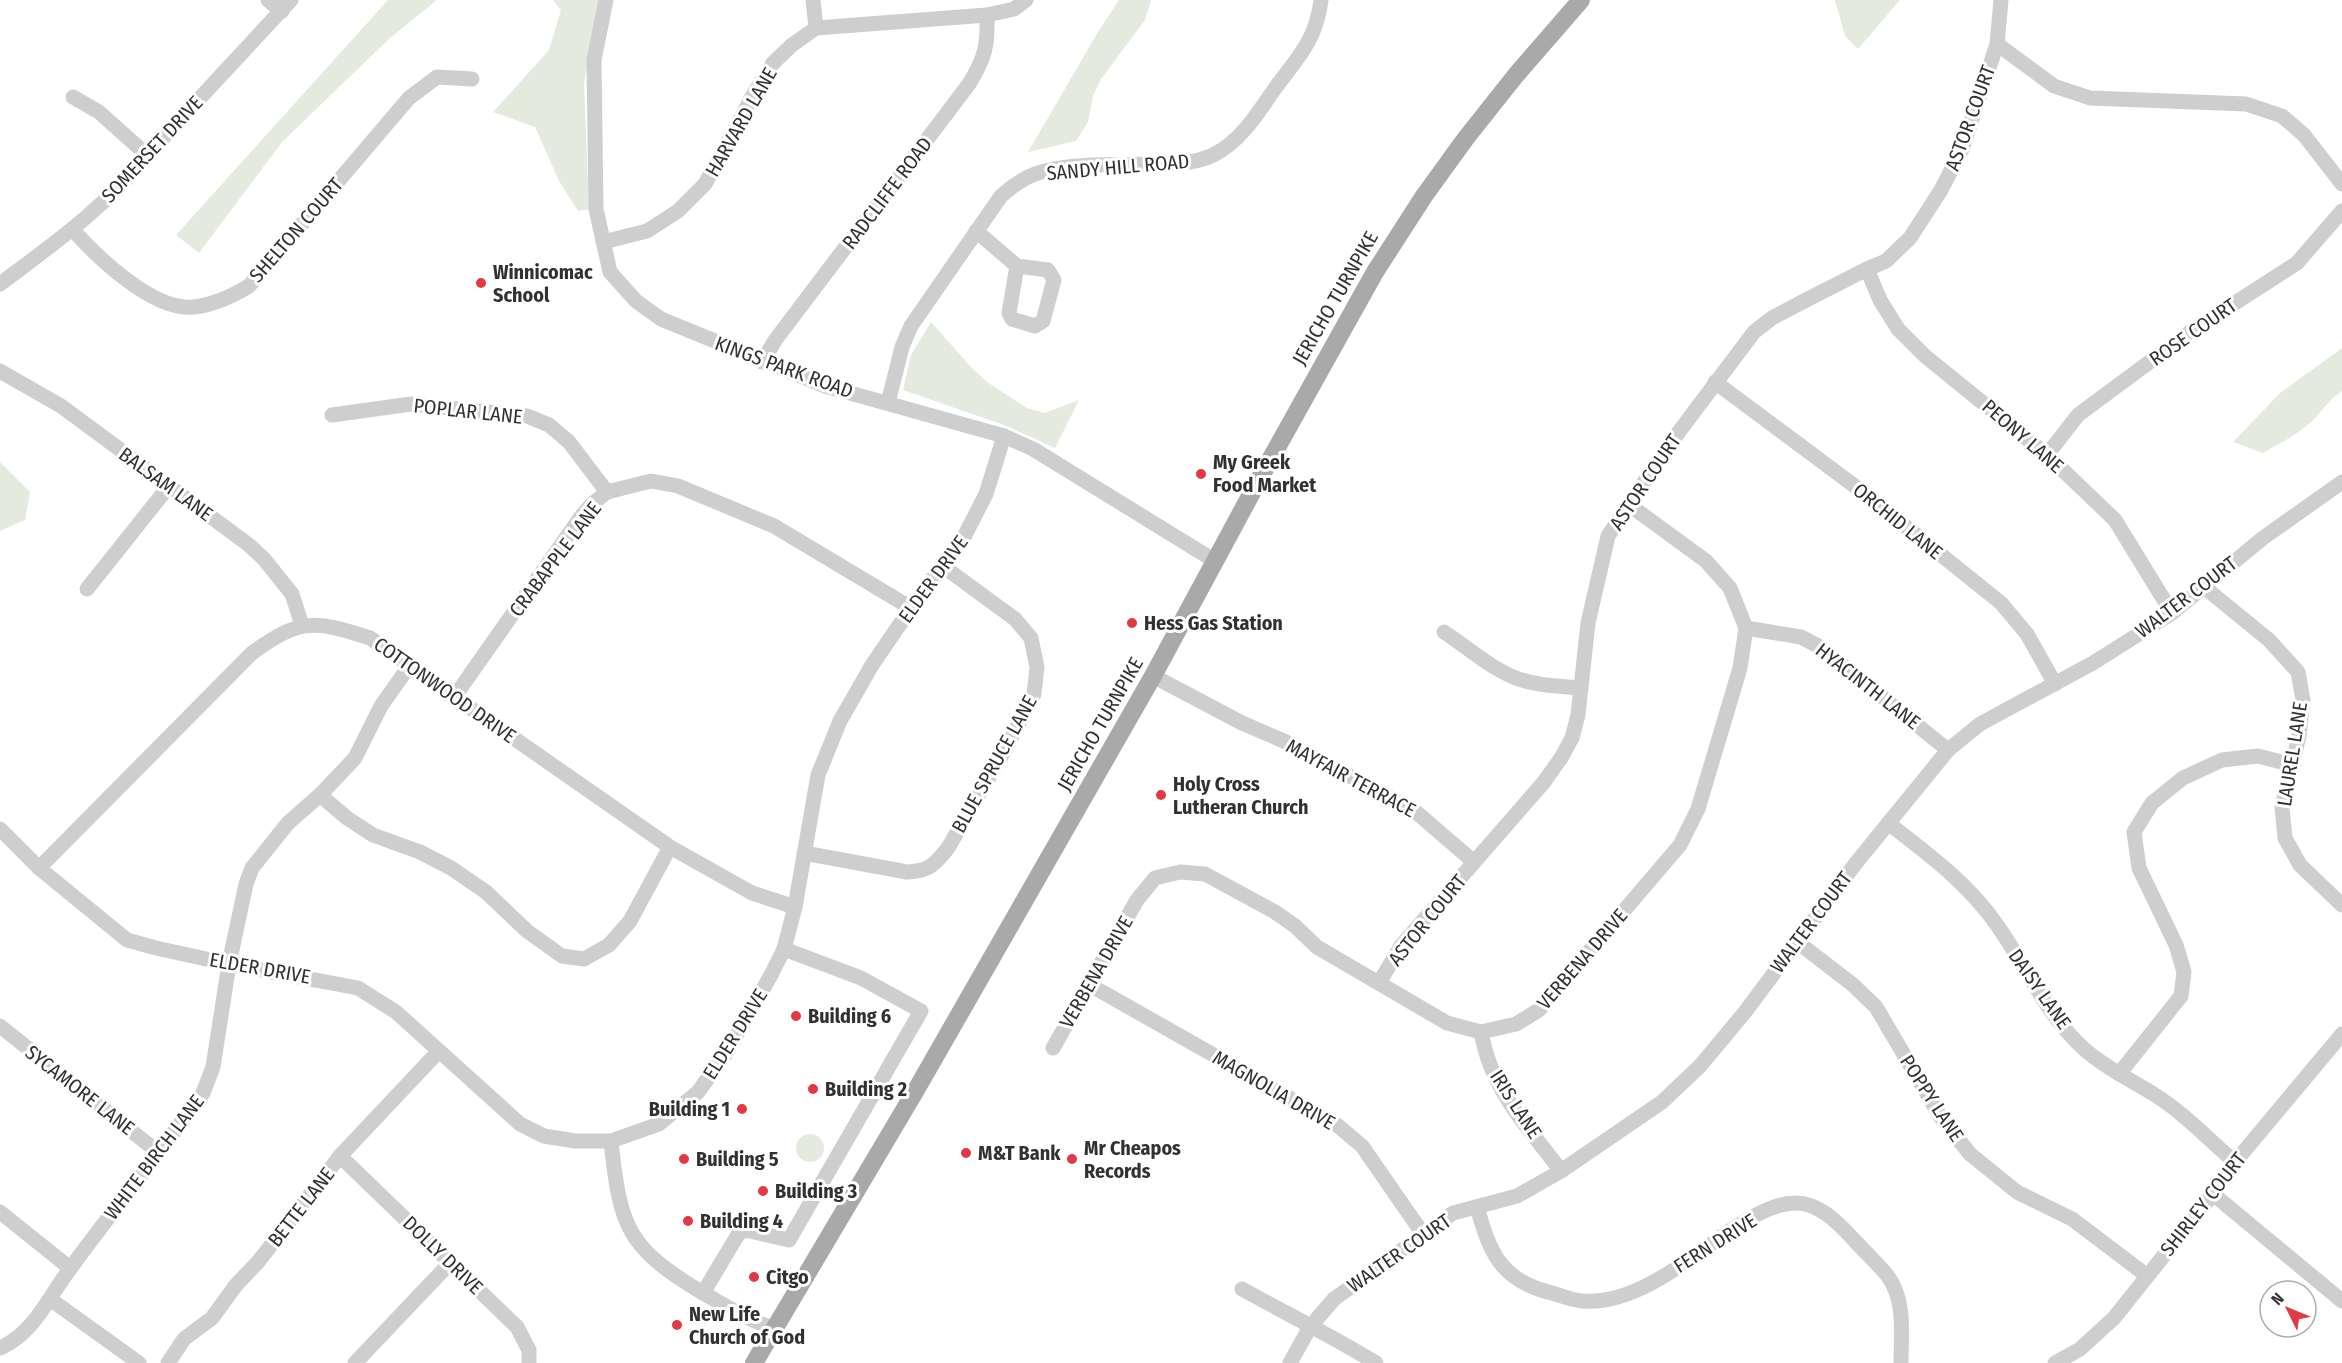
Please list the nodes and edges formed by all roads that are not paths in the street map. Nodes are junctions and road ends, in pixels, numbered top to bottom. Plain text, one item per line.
1 (268, 0) edge
2 (606, 0) edge
3 (813, 0) edge
4 (1026, 0) edge
5 (1321, 0) edge
6 (1581, 0) edge
7 (2001, 0) edge
8 (286, 5) edge
9 (987, 15) junction
10 (816, 28) junction
11 (1997, 44) junction
12 (472, 79) dead end
13 (73, 97) dead end
14 (147, 155) junction
15 (2342, 183) edge
16 (2342, 211) edge
17 (72, 229) junction
18 (976, 231) junction
19 (603, 242) junction
20 (1017, 266) dead end
21 (1867, 269) junction
22 (0, 285) edge
23 (762, 362) junction
24 (0, 371) edge
25 (1715, 382) junction
26 (888, 403) junction
27 (332, 415) dead end
28 (1004, 436) junction
29 (2047, 455) junction
30 (2342, 482) edge
31 (169, 486) junction
32 (607, 492) junction
33 (1628, 504) junction
34 (1215, 561) junction
35 (944, 567) junction
36 (2204, 587) junction
37 (87, 589) dead end
38 (911, 608) junction
39 (2172, 613) junction
40 (302, 625) junction
41 (1746, 628) junction
42 (1444, 632) dead end
43 (410, 664) junction
44 (1153, 676) junction
45 (2055, 684) junction
46 (1581, 688) junction
47 (455, 696) junction
48 (1948, 750) junction
49 (2293, 765) junction
50 (320, 795) junction
51 (1888, 823) junction
52 (0, 829) edge
53 (670, 847) junction
54 (804, 853) junction
55 (1474, 862) junction
56 (39, 868) junction
57 (2342, 905) edge
58 (795, 907) junction
59 (1796, 941) junction
60 (784, 949) junction
61 (229, 964) junction
62 (1379, 983) junction
63 (1090, 985) junction
64 (0, 1026) edge
65 (1481, 1032) junction
66 (2342, 1034) edge
67 (1053, 1048) dead end
68 (438, 1052) junction
69 (2119, 1074) junction
70 (611, 1141) junction
71 (159, 1153) junction
72 (340, 1156) junction
73 (2235, 1162) junction
74 (1561, 1171) junction
75 (2213, 1194) junction
76 (1477, 1207) junction
77 (0, 1212) edge
78 (1423, 1234) junction
79 (450, 1263) junction
80 (70, 1268) junction
81 (2146, 1275) junction
82 (1242, 1289) dead end
83 (703, 1293) junction
84 (50, 1299) junction
85 (2342, 1301) edge
86 (1310, 1327) junction
87 (773, 1328) junction
88 (0, 1348) edge
89 (138, 1363) edge
90 (168, 1363) edge
91 (355, 1363) edge
92 (529, 1363) edge
93 (753, 1363) edge
94 (1290, 1363) edge
95 (1376, 1363) edge
96 (1901, 1363) edge
97 (2055, 1363) edge

1 - 8 street
2 - 19 street, KINGS PARK ROAD
3 - 10 street
4 - 9 street
5 - 18 street, SANDY HILL ROAD
6 - 34 main road, JERICHO TURNPIKE
7 - 11 street, ASTOR COURT
8 - 14 street, SOMERSET DRIVE
9 - 10 street
9 - 23 street, RADCLIFFE ROAD
10 - 19 street, HARVARD LANE
11 - 15 street
11 - 21 street, ASTOR COURT
12 - 17 street, SHELTON COURT
13 - 14 street
14 - 17 street, SOMERSET DRIVE
16 - 29 street, ROSE COURT
17 - 22 street, SOMERSET DRIVE
18 - 20 street
18 - 26 street, SANDY HILL ROAD
19 - 23 street, KINGS PARK ROAD
21 - 25 street, ASTOR COURT
21 - 29 street, PEONY LANE
23 - 26 street, KINGS PARK ROAD
24 - 31 street, BALSAM LANE
25 - 33 street, ASTOR COURT
25 - 45 street, ORCHID LANE
26 - 28 street, KINGS PARK ROAD
27 - 32 street, POPLAR LANE
28 - 34 street, KINGS PARK ROAD
28 - 35 street, ELDER DRIVE
29 - 39 street, PEONY LANE
30 - 36 street, WALTER COURT
31 - 37 street
31 - 40 street, BALSAM LANE
32 - 38 street, CRABAPPLE LANE
32 - 47 street, CRABAPPLE LANE
33 - 41 street
33 - 46 street, ASTOR COURT
34 - 44 main road, JERICHO TURNPIKE
35 - 38 street, ELDER DRIVE
35 - 54 street, BLUE SPRUCE LANE
36 - 39 street, WALTER COURT
36 - 49 street, LAUREL LANE
38 - 54 street, ELDER DRIVE
39 - 45 street, WALTER COURT
40 - 43 street, COTTONWOOD DRIVE
40 - 56 street, COTTONWOOD DRIVE
41 - 48 street, HYACINTH LANE
41 - 65 street, VERBENA DRIVE
42 - 46 street
43 - 47 street, COTTONWOOD DRIVE
43 - 50 street, WHITE BIRCH LANE
44 - 55 street, MAYFAIR TERRACE
44 - 87 main road, JERICHO TURNPIKE
45 - 48 street, WALTER COURT
46 - 55 street, ASTOR COURT
47 - 53 street, COTTONWOOD DRIVE
48 - 51 street, WALTER COURT
49 - 57 street, LAUREL LANE
49 - 69 street
50 - 53 street
50 - 61 street, WHITE BIRCH LANE
51 - 59 street, WALTER COURT
51 - 69 street, DAISY LANE
52 - 56 street, ELDER DRIVE
53 - 58 street, COTTONWOOD DRIVE
54 - 58 street, ELDER DRIVE
55 - 62 street, ASTOR COURT
56 - 61 street, ELDER DRIVE
58 - 60 street, ELDER DRIVE
59 - 74 street, WALTER COURT
59 - 81 street, POPPY LANE
60 - 70 street, ELDER DRIVE
60 - 83 street
61 - 68 street, ELDER DRIVE
61 - 71 street, WHITE BIRCH LANE
62 - 63 street, VERBENA DRIVE
62 - 65 street, VERBENA DRIVE
63 - 67 street, VERBENA DRIVE
63 - 78 street, MAGNOLIA DRIVE
64 - 71 street, SYCAMORE LANE
65 - 74 street, IRIS LANE
66 - 73 street, SHIRLEY COURT
68 - 70 street, ELDER DRIVE
68 - 72 street, BETTE LANE
69 - 73 street, DAISY LANE
70 - 83 street
71 - 80 street, WHITE BIRCH LANE
72 - 79 street, DOLLY DRIVE
72 - 90 street, BETTE LANE
73 - 75 street, SHIRLEY COURT
74 - 76 street, WALTER COURT
75 - 81 street, SHIRLEY COURT
75 - 85 street
76 - 78 street, WALTER COURT
76 - 96 street, FERN DRIVE
77 - 80 street
78 - 86 street, WALTER COURT
79 - 91 street
79 - 92 street, DOLLY DRIVE
80 - 84 street, WHITE BIRCH LANE
81 - 97 street, SHIRLEY COURT
82 - 86 street
83 - 87 street
84 - 88 street, WHITE BIRCH LANE
84 - 89 street
86 - 94 street, WALTER COURT
86 - 95 street
87 - 93 main road, JERICHO TURNPIKE

